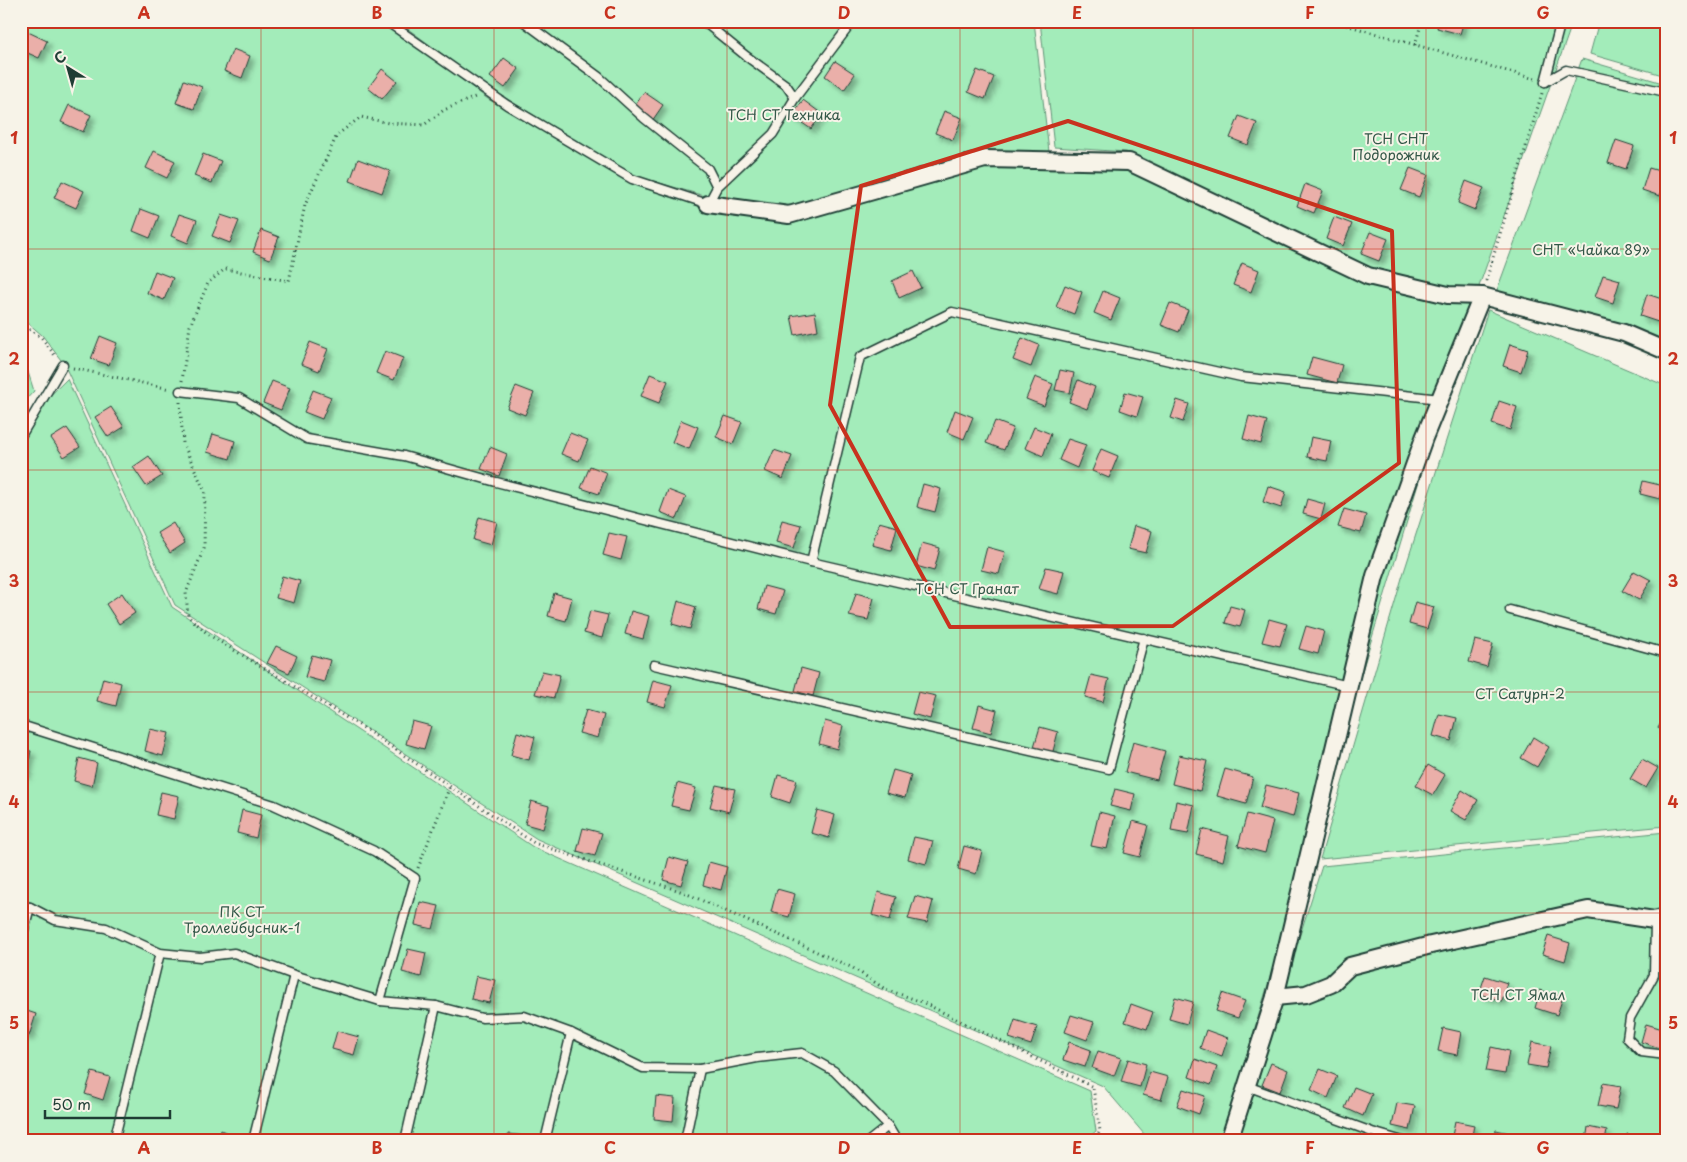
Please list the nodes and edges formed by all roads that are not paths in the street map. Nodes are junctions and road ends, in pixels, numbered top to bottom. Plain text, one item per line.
1 (386, 21) edge
2 (523, 21) edge
3 (703, 21) edge
4 (853, 21) edge
5 (1561, 21) edge
6 (1666, 92) edge
7 (795, 98) junction
8 (717, 187) junction
9 (708, 204) junction
10 (1482, 296) junction
11 (1666, 351) edge
12 (63, 366) road end
13 (180, 391) road end
14 (1440, 399) junction
15 (21, 436) edge
16 (811, 562) junction
17 (1510, 610) dead end
18 (1144, 638) junction
19 (1666, 652) edge
20 (654, 665) dead end
21 (1349, 686) junction
22 (21, 725) edge
23 (21, 906) edge
24 (30, 907) junction
25 (1662, 919) edge
26 (21, 941) edge
27 (160, 953) junction
28 (294, 976) junction
29 (1275, 997) junction
30 (380, 1001) junction
31 (436, 1006) junction
32 (571, 1033) junction
33 (1666, 1055) edge
34 (700, 1069) junction
35 (1248, 1086) junction
36 (888, 1126) junction
37 (114, 1141) edge
38 (253, 1141) edge
39 (405, 1141) edge
40 (545, 1141) edge
41 (685, 1141) edge
42 (869, 1141) edge
43 (897, 1141) edge
44 (1228, 1141) edge
45 (1403, 1141) edge

1 - 9 lane
2 - 8 lane
3 - 7 lane
4 - 7 lane
5 - 6 lane
7 - 8 lane
8 - 9 lane
9 - 10 street
10 - 11 street
10 - 14 street
12 - 15 lane
13 - 16 lane
14 - 16 lane
14 - 21 street
16 - 18 lane
17 - 19 lane
18 - 20 lane
18 - 21 lane
21 - 29 street
22 - 30 lane
23 - 24 lane
24 - 26 lane
24 - 27 lane
25 - 29 street
25 - 33 lane
27 - 28 lane
27 - 37 lane
28 - 30 lane
28 - 38 lane
29 - 35 street
30 - 31 lane
31 - 32 lane
31 - 39 lane
32 - 34 lane
32 - 40 lane
34 - 36 lane
34 - 41 lane
35 - 44 street
35 - 45 lane
36 - 42 lane
36 - 43 lane

